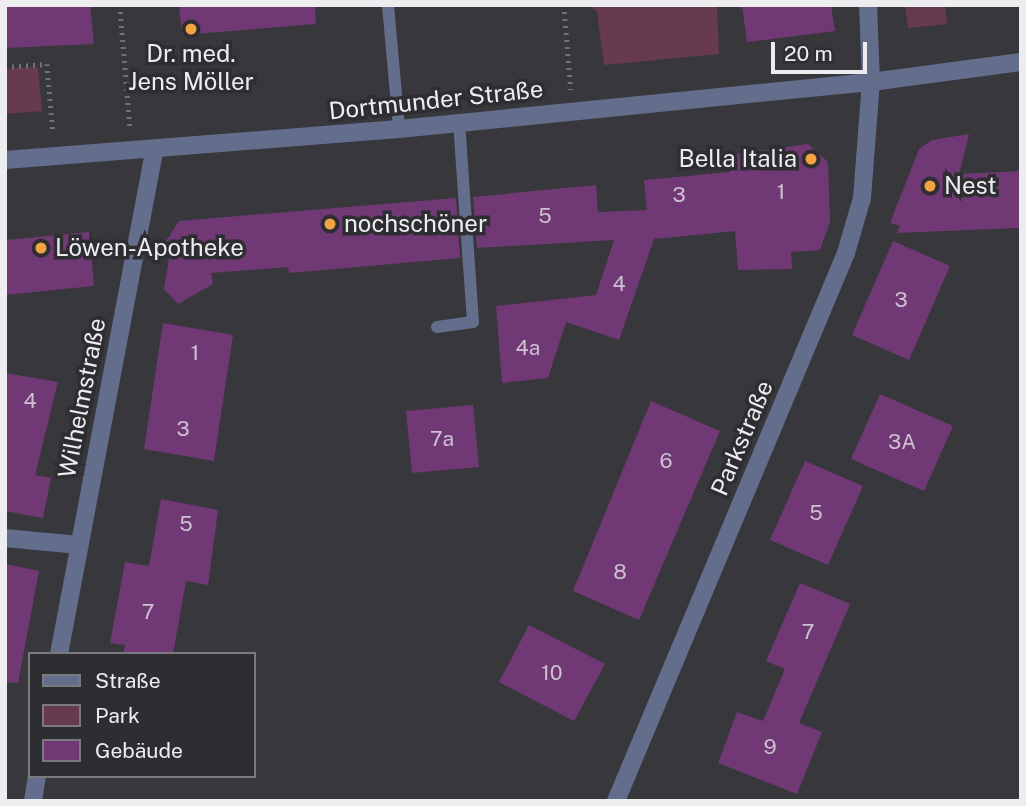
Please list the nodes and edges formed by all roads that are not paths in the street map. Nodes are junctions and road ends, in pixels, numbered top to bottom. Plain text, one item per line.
1 (387, 5) edge
2 (868, 5) edge
3 (1021, 62) edge
4 (871, 82) junction
5 (459, 122) junction
6 (399, 129) junction
7 (154, 152) junction
8 (5, 160) edge
9 (437, 327) dead end
10 (5, 538) edge
11 (79, 545) junction
12 (59, 652) edge
13 (37, 778) edge
14 (33, 801) edge
15 (616, 801) edge

1 - 6 lane
2 - 4 street, Parkstraße
3 - 4 street, Dortmunder Straße
4 - 5 street, Dortmunder Straße
4 - 15 street, Parkstraße
5 - 6 street, Dortmunder Straße
5 - 9 lane
6 - 7 street, Dortmunder Straße
7 - 8 street, Dortmunder Straße
7 - 11 street, Wilhelmstraße
10 - 11 street
11 - 12 street, Wilhelmstraße
13 - 14 street

